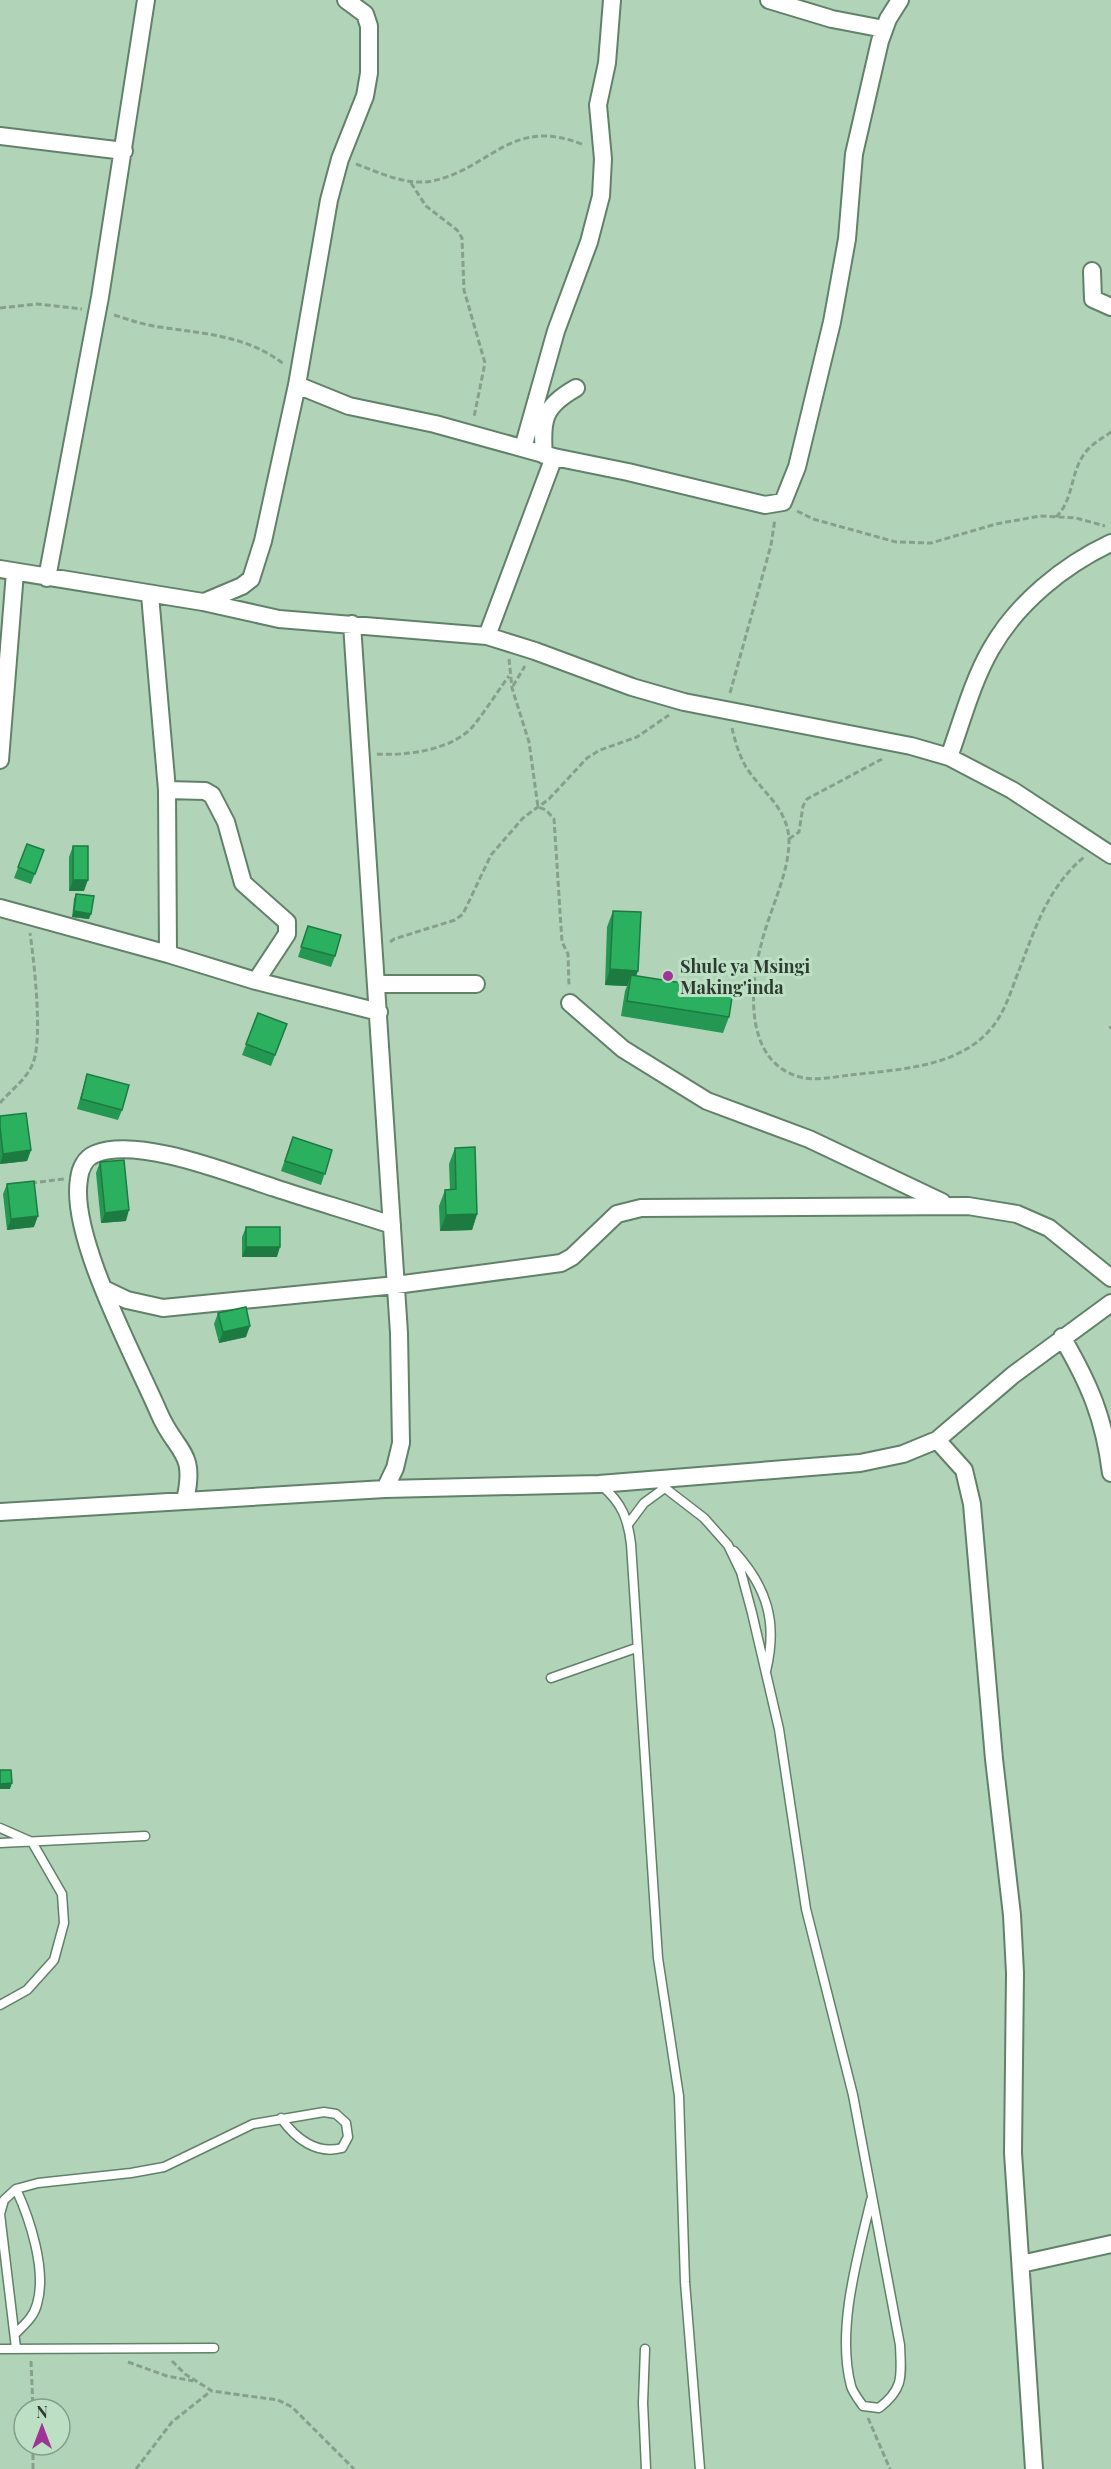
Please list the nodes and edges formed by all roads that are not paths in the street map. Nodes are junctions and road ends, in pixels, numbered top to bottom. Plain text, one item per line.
1 (146, 0) edge
2 (346, 0) edge
3 (612, 0) edge
4 (769, 0) edge
5 (900, 0) edge
6 (884, 29) junction
7 (0, 136) edge
8 (124, 151) junction
9 (1092, 271) dead end
10 (1111, 307) edge
11 (297, 385) junction
12 (576, 388) dead end
13 (523, 448) junction
14 (549, 456) junction
15 (1111, 543) edge
16 (7, 570) edge
17 (47, 578) junction
18 (150, 595) junction
19 (203, 602) junction
20 (352, 624) junction
21 (486, 636) junction
22 (949, 757) junction
23 (0, 760) edge
24 (168, 790) junction
25 (1107, 849) edge
26 (0, 908) edge
27 (168, 954) junction
28 (256, 981) junction
29 (377, 984) junction
30 (476, 984) dead end
31 (570, 1003) road end
32 (379, 1012) junction
33 (949, 1205) junction
34 (392, 1225) junction
35 (1111, 1278) edge
36 (396, 1285) junction
37 (105, 1290) junction
38 (1111, 1303) edge
39 (1062, 1337) junction
40 (937, 1440) junction
41 (1111, 1473) edge
42 (660, 1483) junction
43 (599, 1484) junction
44 (385, 1489) junction
45 (185, 1500) junction
46 (0, 1512) edge
47 (629, 1523) junction
48 (728, 1545) junction
49 (636, 1648) junction
50 (765, 1674) junction
51 (551, 1678) dead end
52 (0, 1827) edge
53 (145, 1836) dead end
54 (32, 1842) junction
55 (0, 1843) edge
56 (0, 2005) edge
57 (280, 2118) junction
58 (16, 2189) junction
59 (872, 2200) junction
60 (1111, 2244) edge
61 (1021, 2264) junction
62 (15, 2334) junction
63 (16, 2348) junction
64 (214, 2348) dead end
65 (0, 2349) edge
66 (645, 2349) dead end
67 (646, 2469) edge
68 (700, 2469) edge
69 (1034, 2469) edge

1 - 8 street
2 - 11 street
3 - 13 street
4 - 6 street
5 - 6 street
6 - 14 street
7 - 8 street
8 - 17 street
9 - 10 street
11 - 13 street
11 - 19 street
12 - 14 street
13 - 14 street
14 - 21 street
15 - 22 street
16 - 17 street
16 - 23 street
17 - 18 street
18 - 19 street
18 - 24 street
19 - 20 street
20 - 21 street
20 - 29 street
21 - 22 street
22 - 25 street
24 - 27 street
24 - 28 street
26 - 27 street
27 - 28 street
28 - 32 street
29 - 30 street
29 - 32 street
31 - 33 street
32 - 34 street
33 - 35 street
33 - 36 street
34 - 36 street
34 - 37 street
36 - 37 street
36 - 44 street
37 - 45 street
38 - 39 street
39 - 40 street
39 - 41 street
40 - 42 street
40 - 61 street
42 - 43 street
42 - 47 lane
42 - 48 lane
43 - 44 street
43 - 47 lane
44 - 45 street
45 - 46 street
47 - 49 lane
48 - 50 lane
48 - 50 lane
49 - 51 lane
49 - 68 lane
50 - 59 lane
52 - 54 lane
53 - 54 lane
54 - 55 lane
54 - 56 lane
57 - 57 lane
57 - 58 lane
58 - 62 lane
58 - 62 lane
59 - 59 lane
60 - 61 street
61 - 69 street
62 - 63 lane
63 - 64 lane
63 - 65 lane
66 - 67 lane

